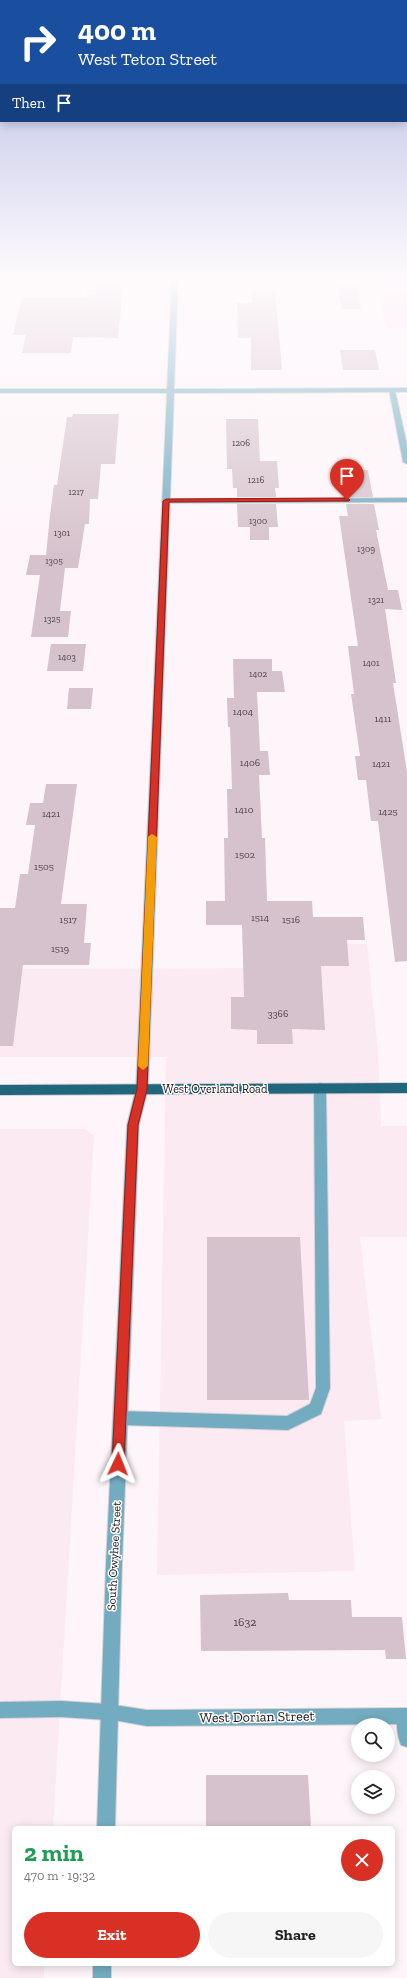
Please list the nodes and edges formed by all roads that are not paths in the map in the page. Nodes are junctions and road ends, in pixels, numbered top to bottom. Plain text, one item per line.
1 (172, 371) edge
2 (171, 390) junction
3 (392, 390) junction
4 (407, 390) edge
5 (0, 391) edge
6 (407, 462) edge
7 (407, 500) edge
8 (166, 501) junction
9 (320, 1088) junction
10 (407, 1088) edge
11 (142, 1089) junction
12 (0, 1090) edge
13 (120, 1418) junction
14 (0, 1710) edge
15 (108, 1712) junction
16 (406, 1716) edge
17 (407, 1739) edge
18 (106, 1826) edge
19 (102, 1966) edge
20 (102, 1978) edge

1 - 2 street, South Owyhee Street
2 - 3 street
2 - 5 street
2 - 8 street, South Owyhee Street
3 - 4 street
3 - 6 street
7 - 8 street
8 - 11 street, South Owyhee Street
9 - 10 main road, West Overland Road
9 - 11 main road, West Overland Road
9 - 13 street
11 - 12 main road, West Overland Road
11 - 13 street, South Owyhee Street
13 - 15 street, South Owyhee Street
14 - 15 street, West Dorian Street
15 - 16 street, West Dorian Street
15 - 18 street, South Owyhee Street
16 - 17 street
19 - 20 street

